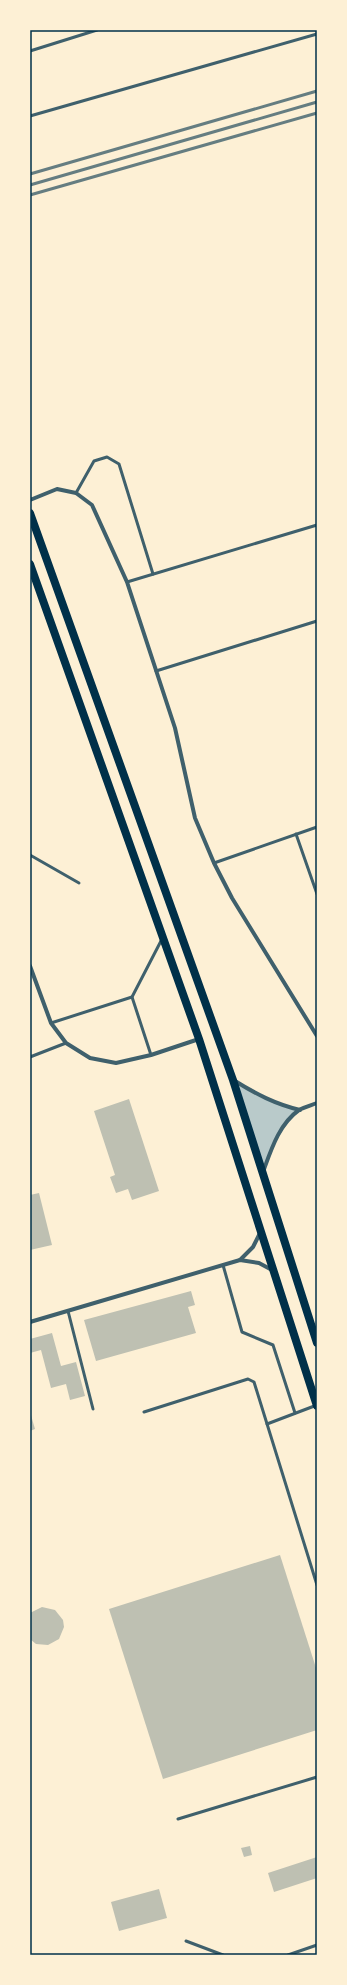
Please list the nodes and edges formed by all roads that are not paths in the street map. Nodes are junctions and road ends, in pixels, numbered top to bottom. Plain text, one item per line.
1 (97, 30) edge
2 (317, 34) edge
3 (30, 50) edge
4 (30, 116) edge
5 (76, 493) junction
6 (30, 500) edge
7 (30, 513) edge
8 (317, 525) edge
9 (30, 564) edge
10 (153, 574) junction
11 (127, 582) junction
12 (317, 621) edge
13 (156, 671) junction
14 (317, 827) edge
15 (296, 834) junction
16 (30, 855) edge
17 (214, 864) junction
18 (79, 883) dead end
19 (317, 894) edge
20 (163, 937) junction
21 (30, 966) edge
22 (132, 997) junction
23 (51, 1023) junction
24 (317, 1036) edge
25 (199, 1039) junction
26 (66, 1043) junction
27 (151, 1055) junction
28 (30, 1057) edge
29 (234, 1080) junction
30 (317, 1103) edge
31 (300, 1110) junction
32 (263, 1172) junction
33 (260, 1233) junction
34 (240, 1260) junction
35 (223, 1265) junction
36 (272, 1270) junction
37 (68, 1311) junction
38 (30, 1322) edge
39 (317, 1343) edge
40 (317, 1406) edge
41 (94, 1409) dead end
42 (144, 1412) dead end
43 (295, 1413) junction
44 (267, 1424) junction
45 (317, 1585) edge
46 (317, 1777) edge
47 (178, 1819) dead end
48 (186, 1941) dead end
49 (317, 1945) edge
50 (224, 1955) edge
51 (288, 1955) edge

1 - 3 lane
2 - 4 lane
5 - 6 street
5 - 10 lane
5 - 11 street
7 - 29 main road
8 - 10 lane
9 - 20 main road
10 - 11 lane
11 - 13 street
12 - 13 lane
13 - 17 street
14 - 15 lane
15 - 17 lane
15 - 19 lane
16 - 18 lane
17 - 24 street
20 - 22 lane
20 - 25 main road
21 - 23 street
22 - 23 lane
22 - 27 lane
23 - 26 street
25 - 27 street
25 - 33 main road
26 - 27 street
26 - 28 lane
29 - 31 street
29 - 32 main road
30 - 31 street
31 - 32 street
32 - 39 main road
33 - 34 street
33 - 36 main road
34 - 35 street
34 - 36 street
35 - 37 street
35 - 43 lane
36 - 40 main road
37 - 38 street
37 - 41 lane
40 - 43 lane
42 - 44 lane
43 - 44 lane
44 - 45 lane
46 - 47 lane
48 - 50 lane
49 - 51 lane

